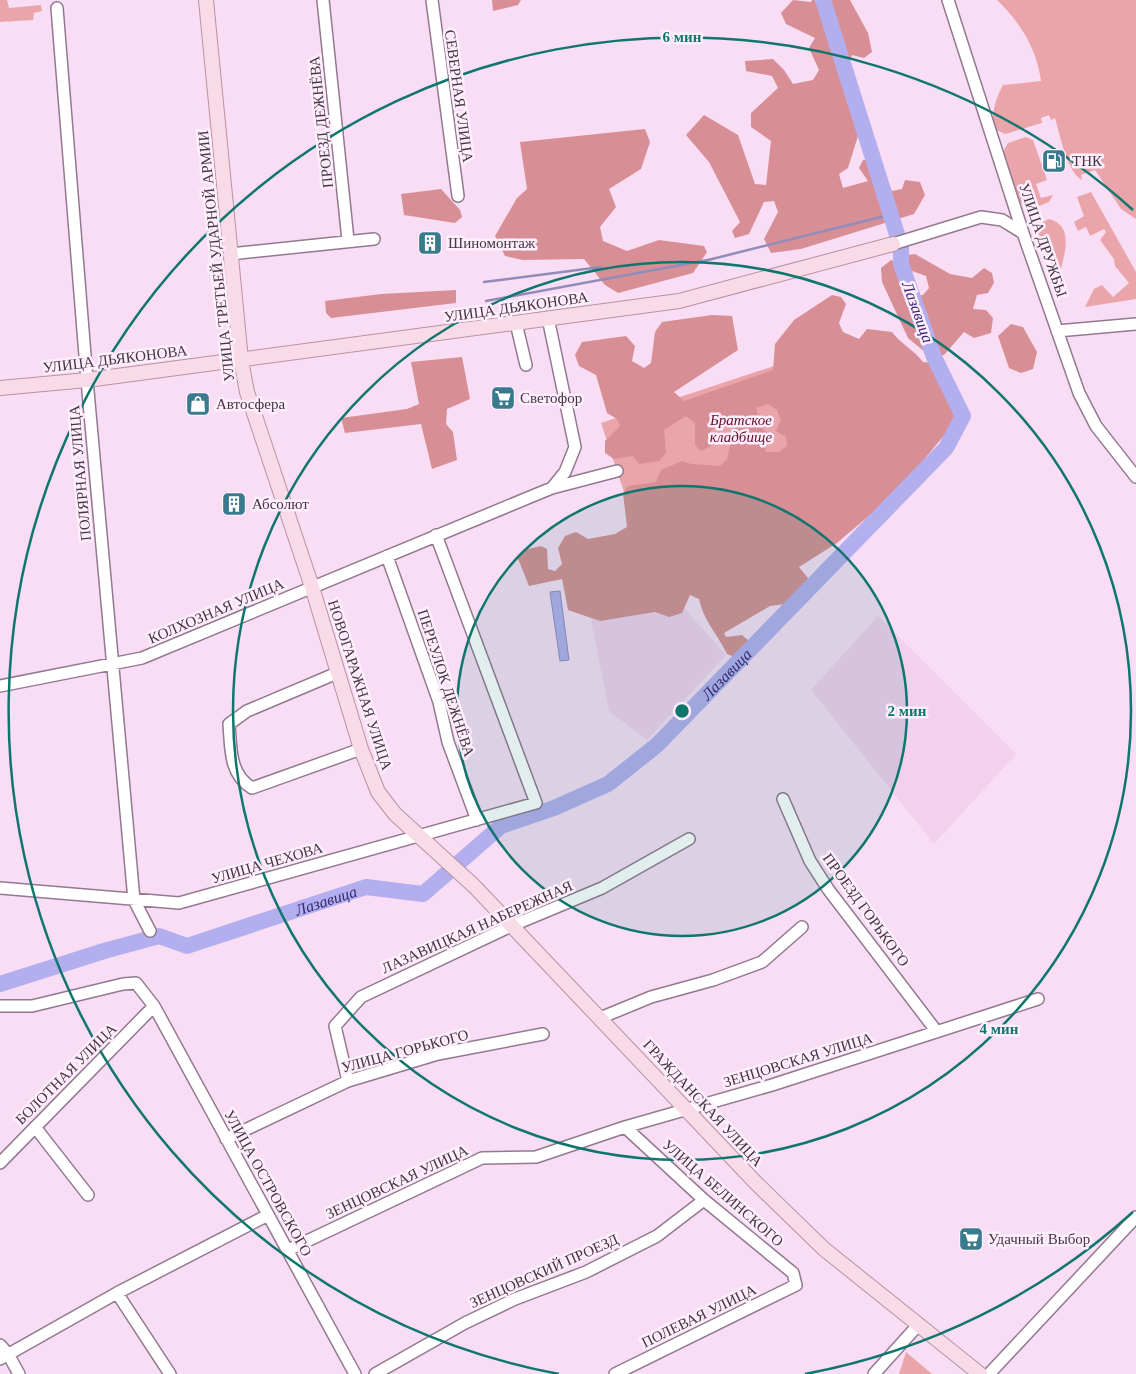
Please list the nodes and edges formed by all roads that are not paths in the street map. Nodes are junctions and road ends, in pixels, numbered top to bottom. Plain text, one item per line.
1 (206, 0) edge
2 (323, 0) edge
3 (432, 0) edge
4 (948, 0) edge
5 (57, 8) dead end
6 (458, 196) dead end
7 (1023, 234) junction
8 (374, 239) dead end
9 (348, 240) junction
10 (893, 244) joint
11 (230, 254) junction
12 (548, 318) junction
13 (516, 323) junction
14 (1136, 324) edge
15 (1057, 331) junction
16 (242, 360) junction
17 (526, 365) dead end
18 (87, 380) junction
19 (0, 388) edge
20 (617, 471) dead end
21 (1136, 477) edge
22 (552, 488) junction
23 (436, 535) junction
24 (387, 556) junction
25 (312, 588) junction
26 (112, 663) junction
27 (337, 673) junction
28 (0, 686) edge
29 (361, 749) junction
30 (783, 798) dead end
31 (477, 820) junction
32 (418, 836) junction
33 (689, 839) dead end
34 (0, 888) edge
35 (134, 900) junction
36 (511, 926) junction
37 (802, 927) dead end
38 (150, 931) dead end
39 (1038, 999) dead end
40 (0, 1006) edge
41 (154, 1006) junction
42 (600, 1018) junction
43 (937, 1032) junction
44 (544, 1034) dead end
45 (348, 1081) junction
46 (685, 1110) junction
47 (35, 1127) junction
48 (625, 1127) junction
49 (226, 1139) junction
50 (0, 1162) edge
51 (88, 1195) dead end
52 (704, 1200) junction
53 (268, 1214) junction
54 (1136, 1217) edge
55 (288, 1250) junction
56 (796, 1285) joint
57 (117, 1293) junction
58 (920, 1324) junction
59 (0, 1345) edge
60 (4, 1357) edge
61 (19, 1374) edge
62 (170, 1374) edge
63 (355, 1374) edge
64 (375, 1374) edge
65 (615, 1374) edge
66 (874, 1374) edge
67 (980, 1374) edge
68 (989, 1374) edge

1 - 11 main road, УЛИЦА ТРЕТЬЕЙ УДАРНОЙ АРМИИ
2 - 9 street, ПРОЕЗД ДЕЖНЁВА
3 - 6 street, СЕВЕРНАЯ УЛИЦА
4 - 7 street, УЛИЦА ДРУЖБЫ
5 - 18 street, ПОЛЯРНАЯ УЛИЦА
7 - 10 street, УЛИЦА ДЬЯКОНОВА
7 - 15 street, УЛИЦА ДРУЖБЫ
8 - 9 street
9 - 11 street
10 - 12 main road, УЛИЦА ДЬЯКОНОВА
11 - 16 main road, УЛИЦА ТРЕТЬЕЙ УДАРНОЙ АРМИИ
12 - 13 main road, УЛИЦА ДЬЯКОНОВА
12 - 22 street
13 - 16 main road, УЛИЦА ДЬЯКОНОВА
13 - 17 street
14 - 15 street
15 - 21 street, УЛИЦА ДРУЖБЫ
16 - 18 main road, УЛИЦА ДЬЯКОНОВА
16 - 25 main road, УЛИЦА ТРЕТЬЕЙ УДАРНОЙ АРМИИ
18 - 19 main road, УЛИЦА ДЬЯКОНОВА
18 - 26 street, ПОЛЯРНАЯ УЛИЦА
20 - 22 street, КОЛХОЗНАЯ УЛИЦА
22 - 23 street, КОЛХОЗНАЯ УЛИЦА
23 - 24 street, КОЛХОЗНАЯ УЛИЦА
23 - 31 street, УЛИЦА ЧЕХОВА
24 - 25 street, КОЛХОЗНАЯ УЛИЦА
24 - 31 street, ПЕРЕУЛОК ДЕЖНЁВА
25 - 26 street, КОЛХОЗНАЯ УЛИЦА
25 - 27 main road, НОВОГАРАЖНАЯ УЛИЦА
26 - 28 street, КОЛХОЗНАЯ УЛИЦА
26 - 35 street, ПОЛЯРНАЯ УЛИЦА
27 - 29 main road, НОВОГАРАЖНАЯ УЛИЦА
27 - 29 street
29 - 32 main road, НОВОГАРАЖНАЯ УЛИЦА
30 - 43 street, ПРОЕЗД ГОРЬКОГО
31 - 32 street, УЛИЦА ЧЕХОВА
32 - 35 street, УЛИЦА ЧЕХОВА
32 - 36 main road, ГРАЖДАНСКАЯ УЛИЦА
33 - 36 street, ЛАЗАВИЦКАЯ НАБЕРЕЖНАЯ
34 - 35 street, УЛИЦА ЧЕХОВА
35 - 38 street, ПОЛЯРНАЯ УЛИЦА
36 - 42 main road, ГРАЖДАНСКАЯ УЛИЦА
36 - 45 street, ЛАЗАВИЦКАЯ НАБЕРЕЖНАЯ
37 - 42 street
39 - 43 street, ЗЕНЦОВСКАЯ УЛИЦА
40 - 41 street
41 - 47 street, БОЛОТНАЯ УЛИЦА
41 - 49 street, УЛИЦА ОСТРОВСКОГО
42 - 46 main road, ГРАЖДАНСКАЯ УЛИЦА
43 - 46 street, ЗЕНЦОВСКАЯ УЛИЦА
44 - 45 street, УЛИЦА ГОРЬКОГО
45 - 49 street, УЛИЦА ГОРЬКОГО
46 - 48 street, ЗЕНЦОВСКАЯ УЛИЦА
46 - 58 main road, ГРАЖДАНСКАЯ УЛИЦА
47 - 50 street, БОЛОТНАЯ УЛИЦА
47 - 51 street
48 - 52 street, УЛИЦА БЕЛИНСКОГО
48 - 55 street, ЗЕНЦОВСКАЯ УЛИЦА
49 - 53 street, УЛИЦА ОСТРОВСКОГО
52 - 56 street, УЛИЦА БЕЛИНСКОГО
52 - 64 street, ЗЕНЦОВСКИЙ ПРОЕЗД
53 - 55 street, УЛИЦА ОСТРОВСКОГО
53 - 57 street
54 - 68 street
55 - 63 street, УЛИЦА ОСТРОВСКОГО
56 - 65 street, ПОЛЕВАЯ УЛИЦА
57 - 60 street
57 - 62 street
58 - 66 street
58 - 67 main road, ГРАЖДАНСКАЯ УЛИЦА
59 - 60 street
60 - 61 street

